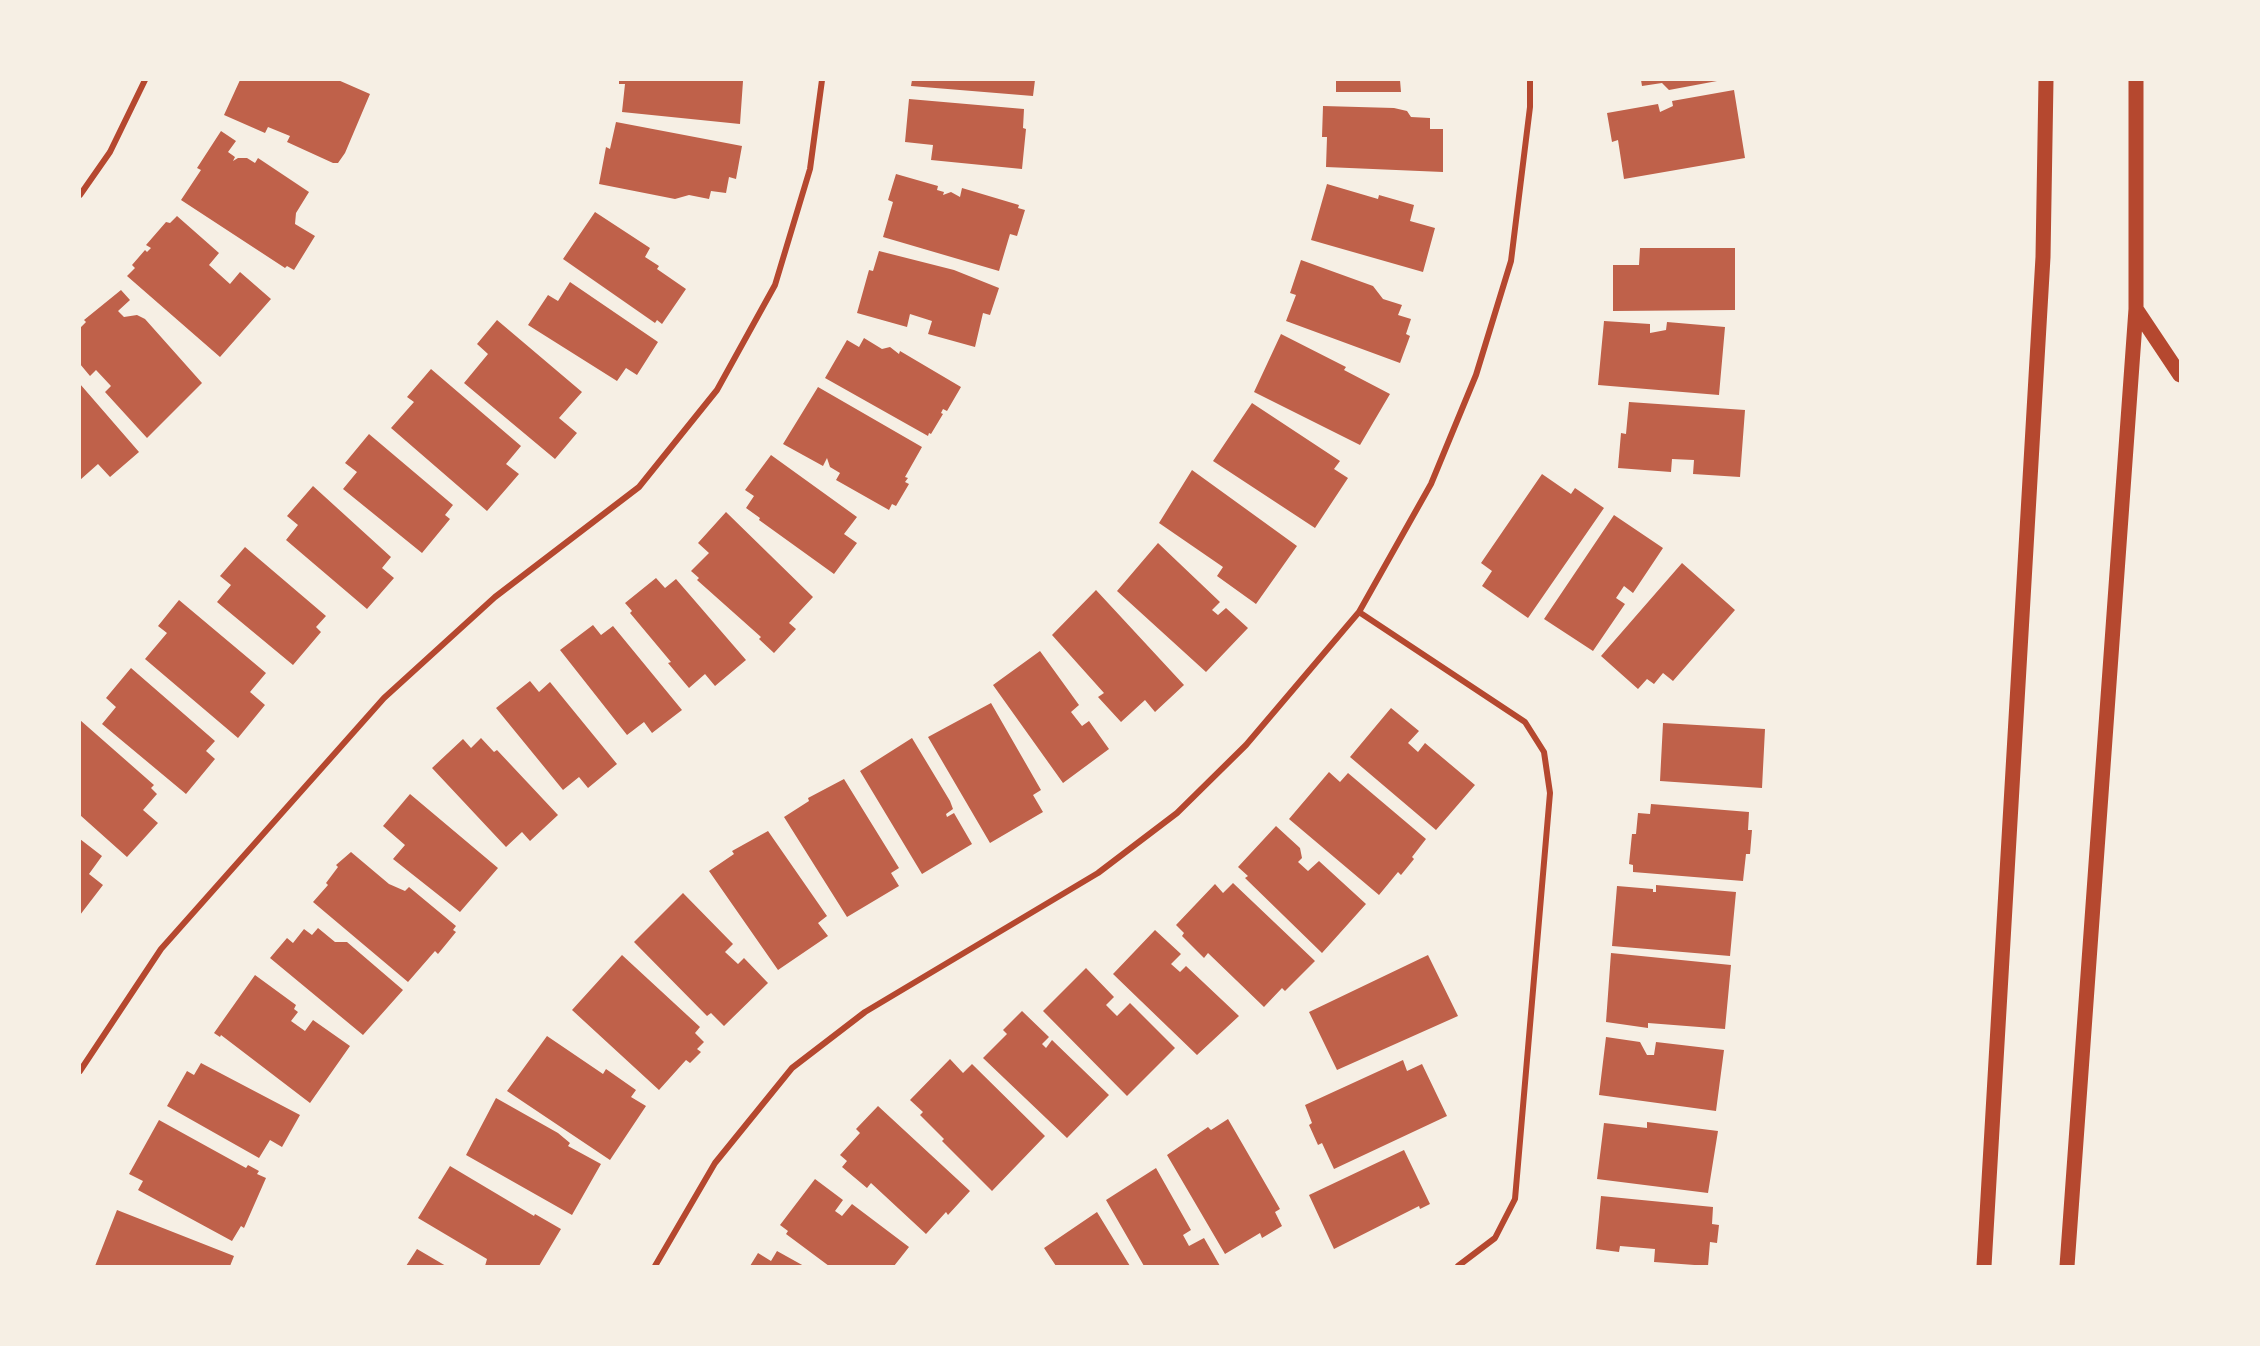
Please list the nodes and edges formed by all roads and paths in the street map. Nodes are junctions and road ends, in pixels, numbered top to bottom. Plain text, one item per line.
1 (145, 80) edge
2 (822, 80) edge
3 (1530, 80) edge
4 (2046, 80) edge
5 (2136, 80) edge
6 (80, 195) edge
7 (2136, 309) junction
8 (2181, 375) edge
9 (1359, 612) junction
10 (80, 1071) edge
11 (655, 1266) edge
12 (1458, 1266) edge
13 (1984, 1266) edge
14 (2067, 1266) edge

1 - 6 street
2 - 10 street
3 - 9 street
4 - 13 main road
5 - 7 main road
7 - 8 main road
7 - 14 main road
9 - 11 street
9 - 12 street

